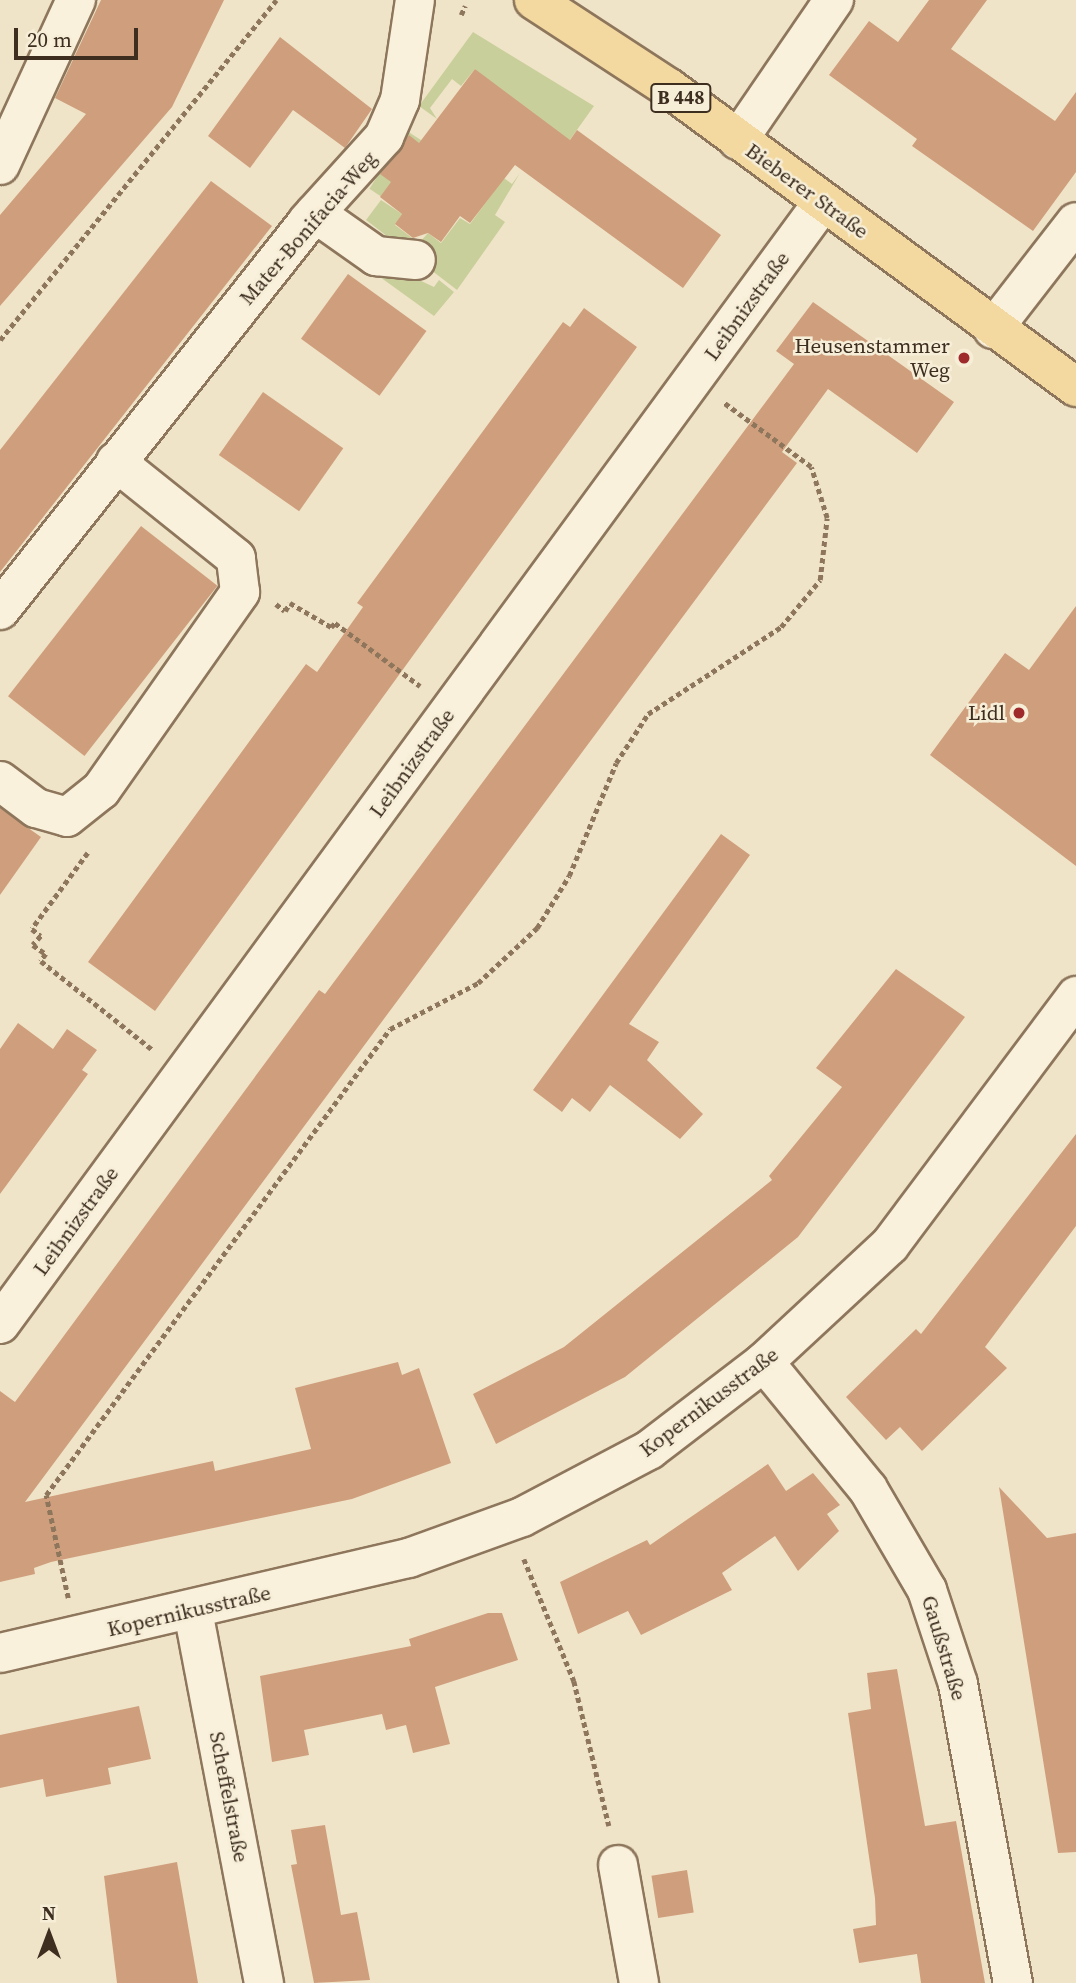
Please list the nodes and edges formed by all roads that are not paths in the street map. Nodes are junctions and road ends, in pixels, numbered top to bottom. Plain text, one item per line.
1 (76, 0) edge
2 (415, 0) edge
3 (534, 0) edge
4 (834, 0) edge
5 (738, 140) junction
6 (0, 165) edge
7 (823, 202) junction
8 (316, 213) junction
9 (1076, 222) edge
10 (416, 260) dead end
11 (993, 329) junction
12 (1076, 387) edge
13 (116, 462) junction
14 (0, 610) edge
15 (0, 781) edge
16 (1076, 996) edge
17 (0, 1324) edge
18 (764, 1362) junction
19 (193, 1611) junction
20 (0, 1653) edge
21 (618, 1865) road end
22 (264, 1983) edge
23 (639, 1983) edge
24 (1013, 1983) edge

1 - 6 street
2 - 8 street, Mater-Bonifacia-Weg
3 - 5 main road, Bieberer Straße / B 448
4 - 5 street
5 - 7 main road, Bieberer Straße / B 448
7 - 11 main road, Bieberer Straße / B 448
7 - 17 street, Leibnizstraße
8 - 10 street
8 - 13 street, Mater-Bonifacia-Weg
9 - 11 street
11 - 12 main road, Bieberer Straße / B 448
13 - 14 street, Mater-Bonifacia-Weg
13 - 15 street
16 - 18 street, Kopernikusstraße
18 - 19 street, Kopernikusstraße
18 - 24 street, Gaußstraße
19 - 20 street, Kopernikusstraße
19 - 22 street, Scheffelstraße
21 - 23 street

